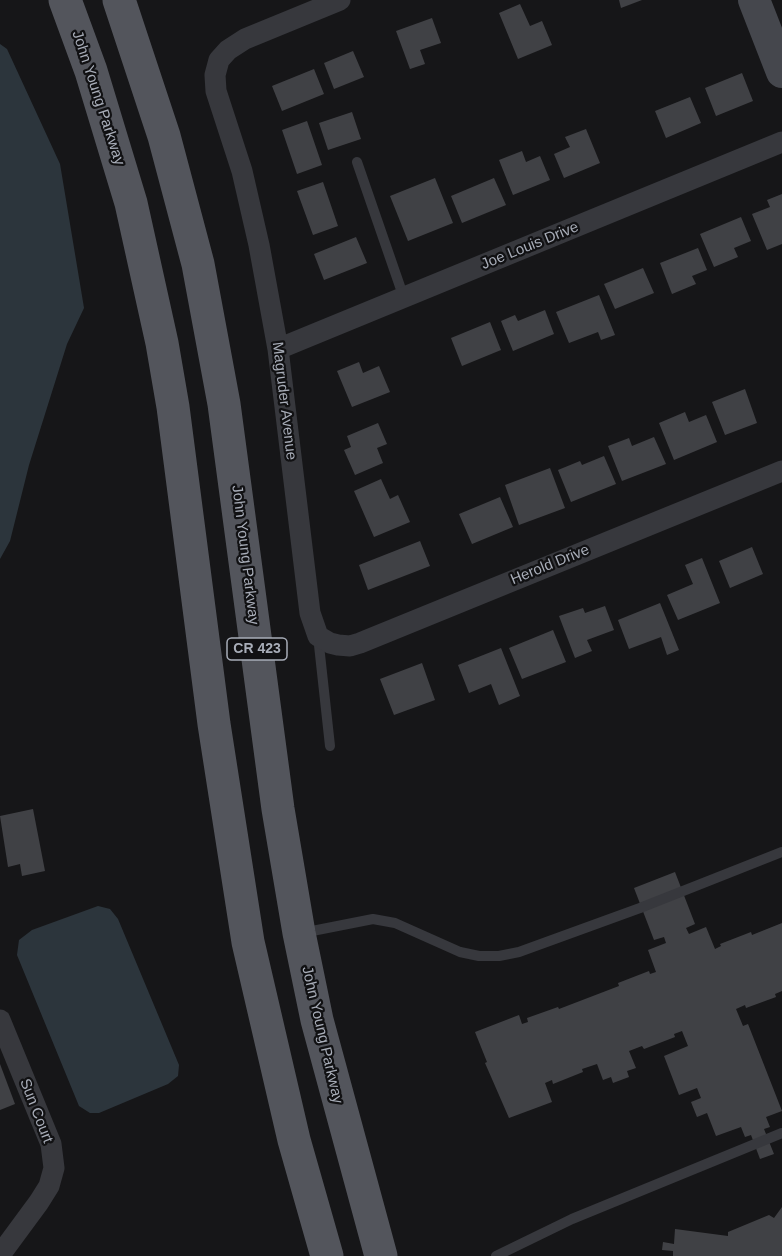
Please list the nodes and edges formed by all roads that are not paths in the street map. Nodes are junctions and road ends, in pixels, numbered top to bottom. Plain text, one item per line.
1 (65, 0) edge
2 (119, 0) edge
3 (340, 0) edge
4 (754, 0) edge
5 (314, 5) edge
6 (782, 72) edge
7 (782, 142) edge
8 (357, 162) dead end
9 (404, 297) junction
10 (278, 349) junction
11 (782, 471) edge
12 (318, 636) junction
13 (330, 746) dead end
14 (782, 852) edge
15 (299, 933) junction
16 (0, 1020) edge
17 (782, 1133) edge
18 (0, 1255) edge
19 (327, 1256) edge
20 (381, 1256) edge
21 (496, 1256) edge

1 - 19 main road, John Young Parkway / CR 423
2 - 15 main road, John Young Parkway / CR 423
3 - 5 street
4 - 6 street
5 - 10 street, Magruder Avenue
7 - 9 street, Joe Louis Drive
8 - 9 lane
9 - 10 street, Joe Louis Drive
10 - 12 street, Magruder Avenue
11 - 12 street, Herold Drive
12 - 13 lane, Magruder Avenue
14 - 15 lane
15 - 20 main road, John Young Parkway / CR 423
16 - 18 street, Sun Court
17 - 21 lane

